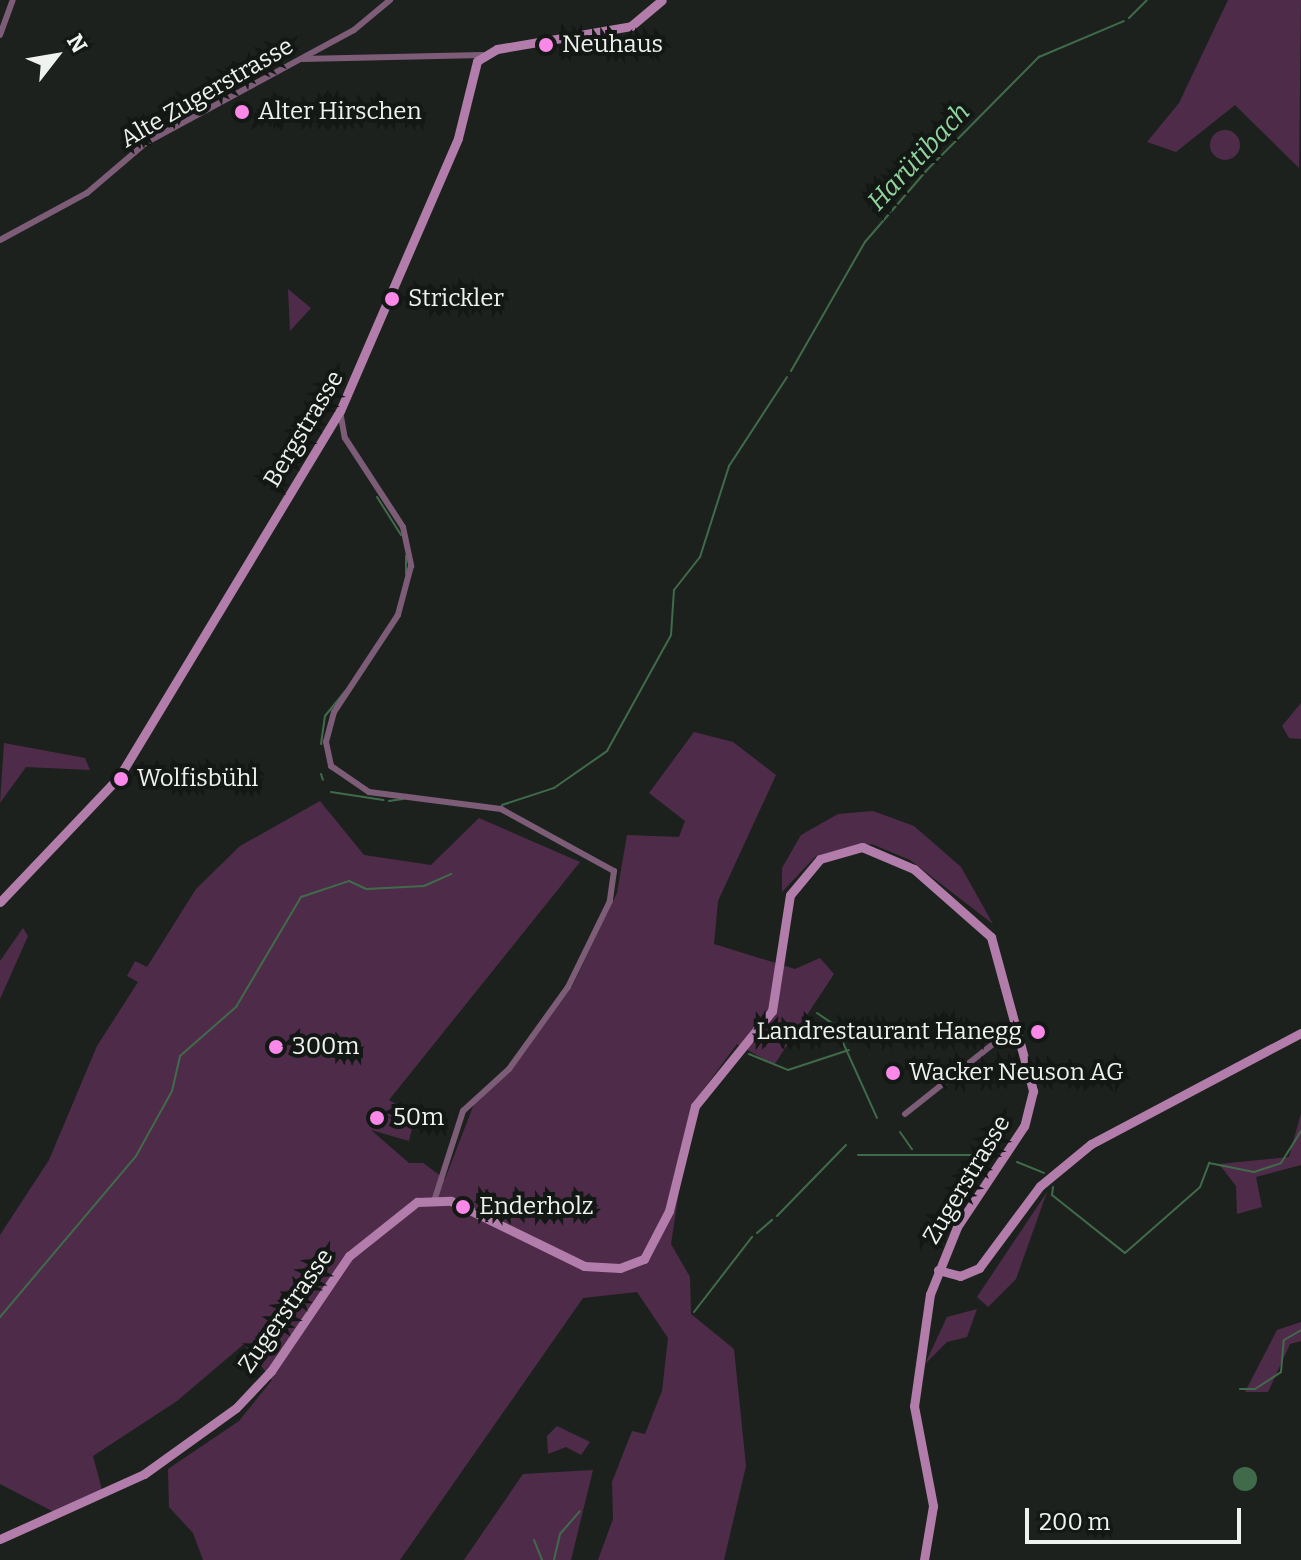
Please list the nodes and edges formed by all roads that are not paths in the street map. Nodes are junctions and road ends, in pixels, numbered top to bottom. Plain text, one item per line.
1 (13, 0) edge
2 (390, 0) edge
3 (662, 0) edge
4 (0, 35) edge
5 (482, 55) junction
6 (302, 59) junction
7 (0, 240) edge
8 (340, 411) junction
9 (325, 434) junction
10 (345, 438) junction
11 (0, 902) edge
12 (1013, 1028) junction
13 (1301, 1033) edge
14 (905, 1114) dead end
15 (435, 1198) junction
16 (938, 1270) junction
17 (0, 1539) edge
18 (924, 1560) edge

1 - 4 street
2 - 6 street, Alte Zugerstrasse
3 - 5 main road
5 - 6 street
5 - 8 main road, Bergstrasse
6 - 7 street, Alte Zugerstrasse
8 - 9 main road, Bergstrasse
8 - 10 street
9 - 10 street
9 - 11 main road, Bergstrasse
10 - 15 street
12 - 14 street
12 - 15 main road, Zugerstrasse
12 - 16 main road, Zugerstrasse
13 - 16 main road, Zugerstrasse
15 - 17 main road, Zugerstrasse
16 - 18 main road, Zugerstrasse

